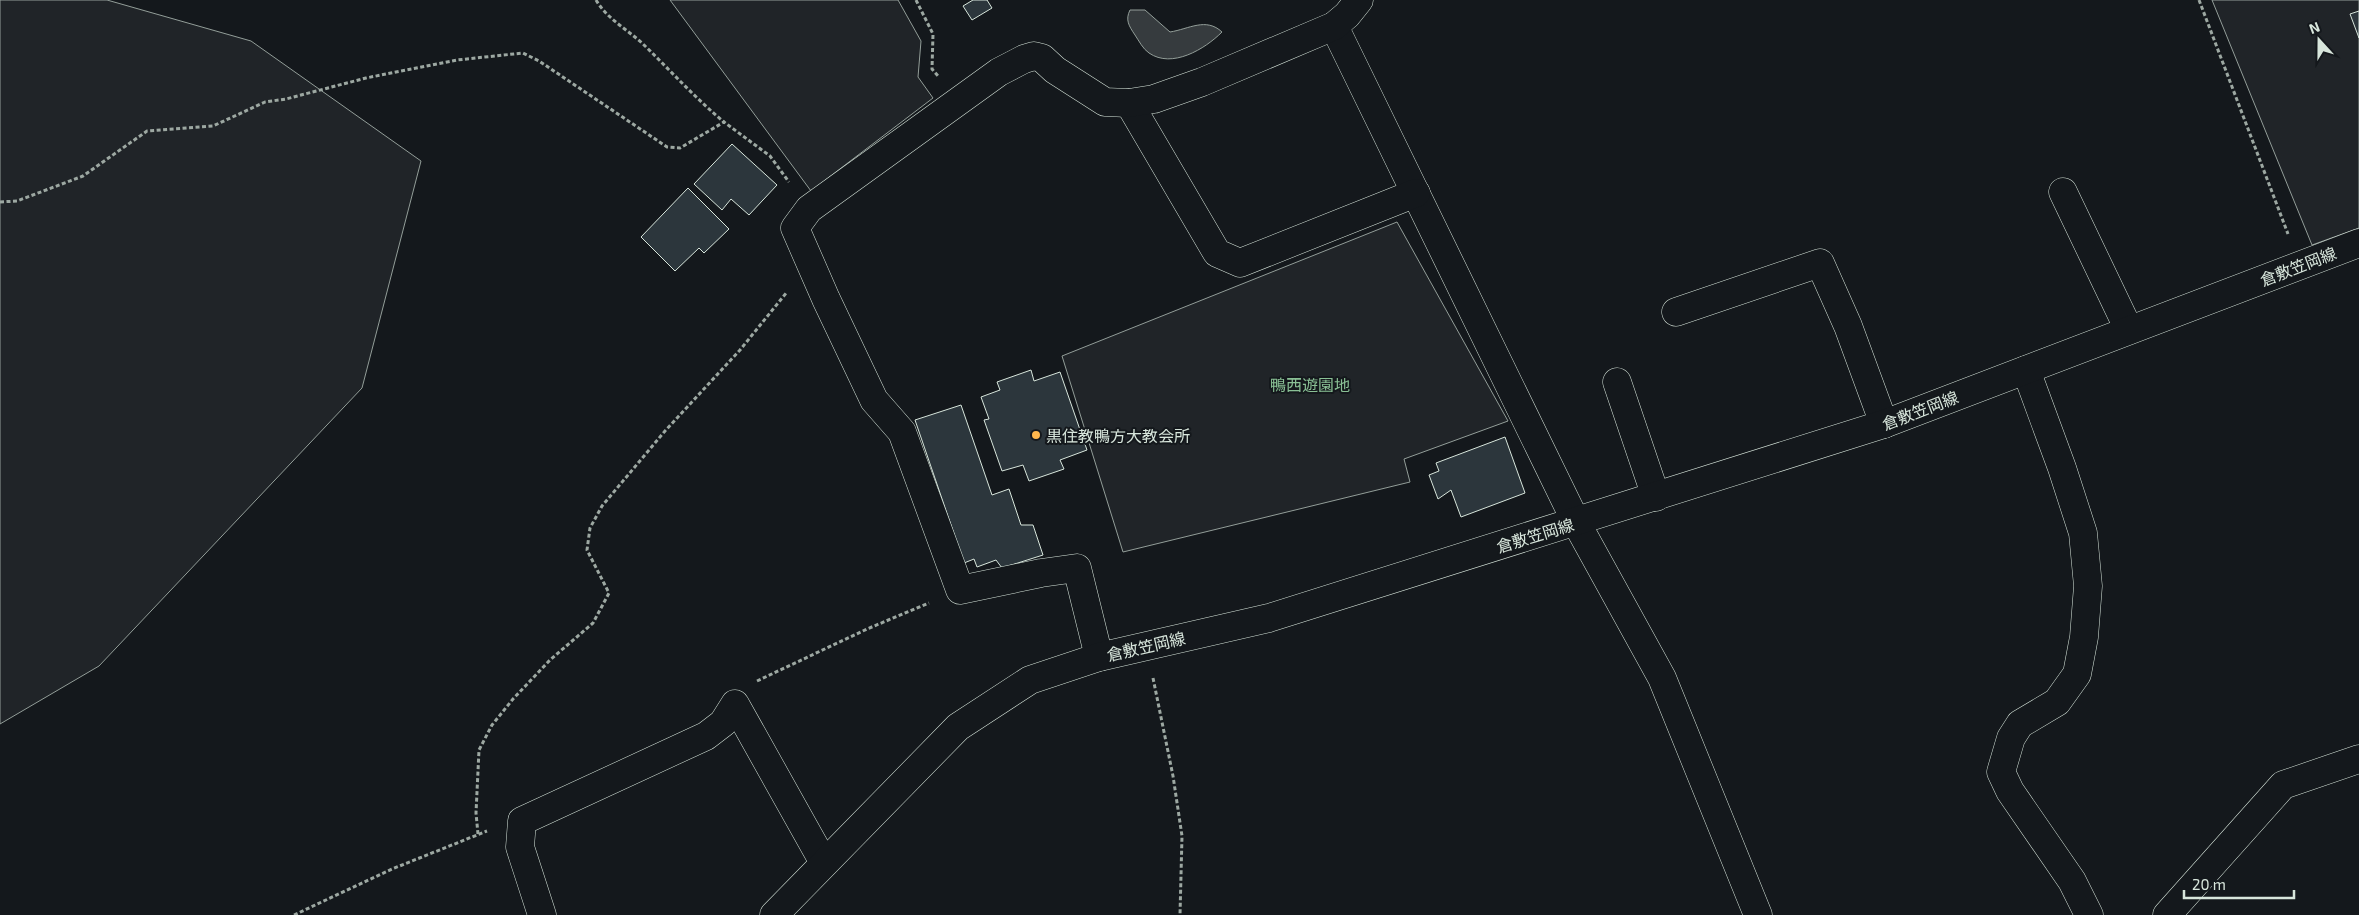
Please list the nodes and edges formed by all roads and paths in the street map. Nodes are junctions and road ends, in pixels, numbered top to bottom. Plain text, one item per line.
1 (596, 0) edge
2 (916, 0) edge
3 (1359, 0) edge
4 (2199, 0) edge
5 (1334, 26) junction
6 (958, 103) junction
7 (1130, 103) junction
8 (724, 122) junction
9 (2063, 192) dead end
10 (1416, 193) junction
11 (0, 202) edge
12 (809, 209) junction
13 (2359, 243) edge
14 (2300, 265) junction
15 (791, 285) dead end
16 (1676, 312) dead end
17 (2129, 330) junction
18 (2026, 370) junction
19 (1617, 382) dead end
20 (1884, 424) junction
21 (1656, 497) junction
22 (1576, 522) junction
23 (960, 590) junction
24 (1146, 646) junction
25 (1099, 657) junction
26 (735, 704) junction
27 (2359, 759) edge
28 (522, 821) junction
29 (478, 834) junction
30 (824, 863) junction
31 (294, 915) edge
32 (542, 915) edge
33 (774, 915) edge
34 (1180, 915) edge
35 (1758, 915) edge
36 (2089, 915) edge
37 (2167, 915) edge

1 - 8 path
2 - 6 path
3 - 5 main road
4 - 14 path
5 - 7 main road
5 - 10 main road
6 - 7 main road
6 - 12 main road
7 - 10 main road
8 - 11 path
8 - 12 path
9 - 17 main road
10 - 22 main road
12 - 23 main road
13 - 14 main road, 倉敷笠岡線
14 - 17 main road, 倉敷笠岡線
15 - 29 path
16 - 20 main road
17 - 18 main road, 倉敷笠岡線
18 - 20 main road, 倉敷笠岡線
18 - 36 main road
19 - 21 main road
20 - 21 main road, 倉敷笠岡線
21 - 22 main road, 倉敷笠岡線
22 - 24 main road, 倉敷笠岡線
22 - 35 main road
23 - 25 main road
23 - 26 path
24 - 25 main road, 倉敷笠岡線
24 - 34 path
25 - 30 main road, 倉敷笠岡線
26 - 28 main road
26 - 30 main road
27 - 37 main road
28 - 29 path
28 - 32 main road
29 - 31 path
30 - 33 main road, 倉敷笠岡線

